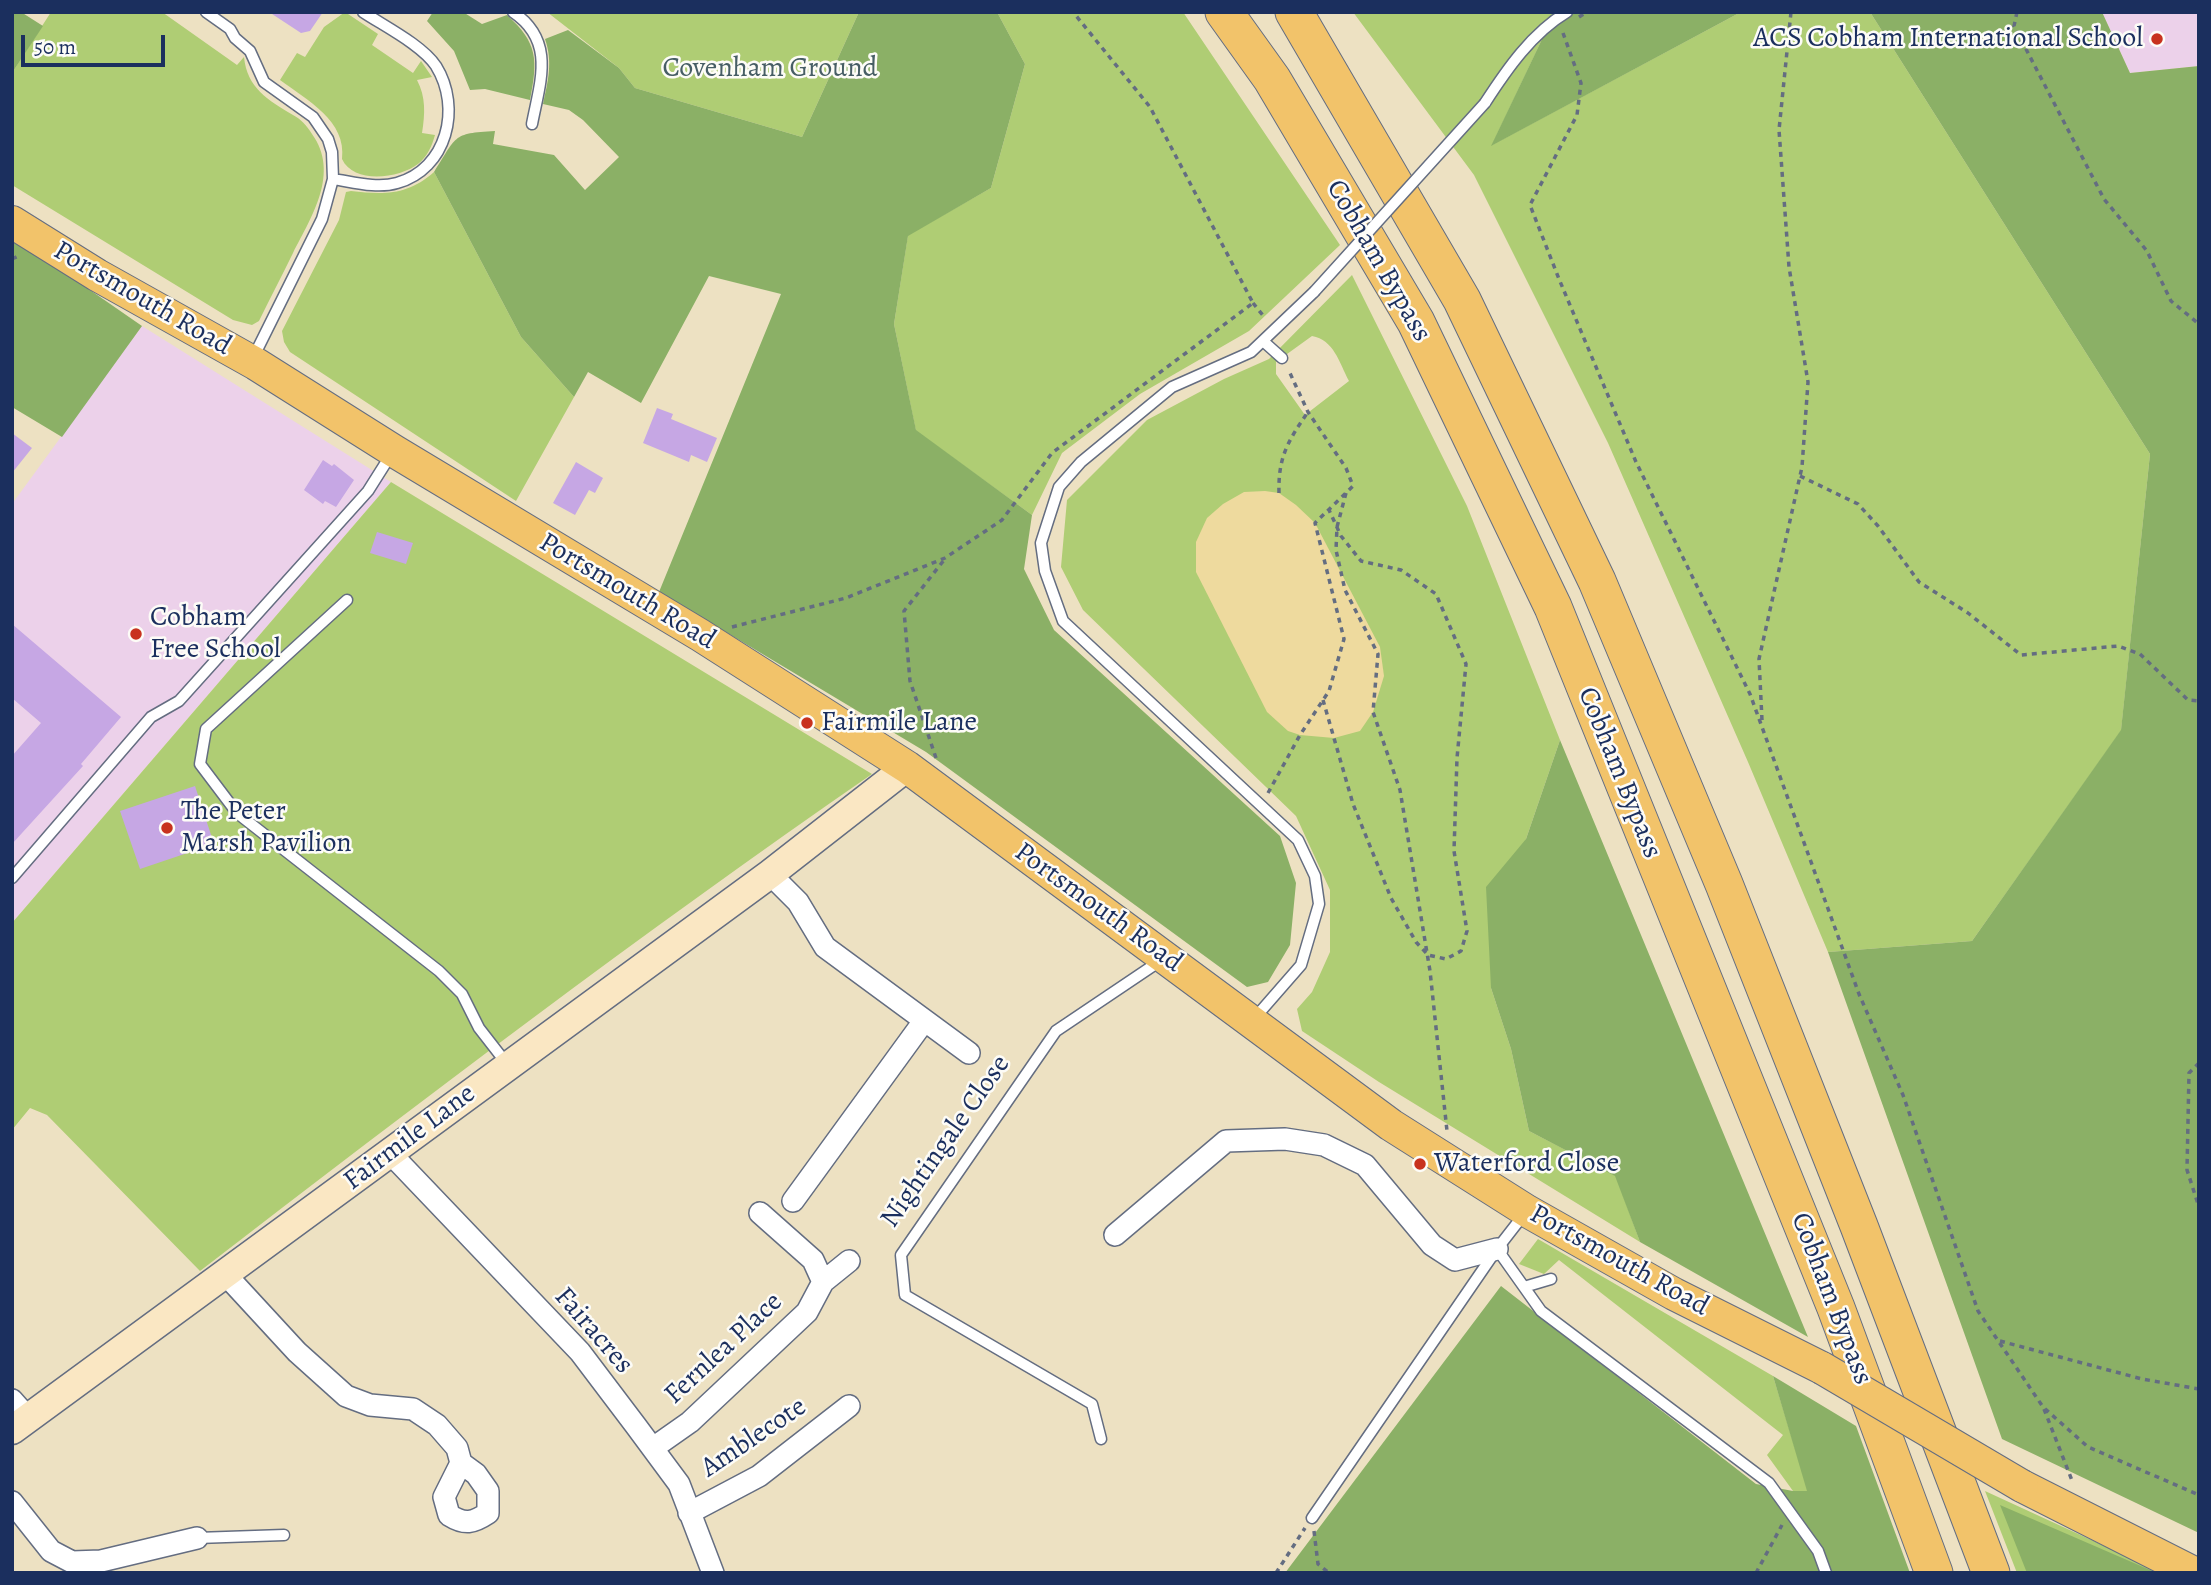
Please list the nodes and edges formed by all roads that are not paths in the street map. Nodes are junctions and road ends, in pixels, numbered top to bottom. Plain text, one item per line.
1 (206, 12) edge
2 (363, 12) edge
3 (513, 12) edge
4 (1224, 12) edge
5 (1294, 12) edge
6 (1562, 15) edge
7 (532, 124) dead end
8 (333, 179) junction
9 (12, 222) edge
10 (1263, 341) junction
11 (1282, 358) road end
12 (252, 362) junction
13 (394, 451) junction
14 (347, 600) dead end
15 (907, 767) junction
16 (770, 874) junction
17 (12, 878) edge
18 (1165, 958) junction
19 (924, 1021) junction
20 (1252, 1022) junction
21 (970, 1053) dead end
22 (509, 1066) junction
23 (390, 1153) junction
24 (793, 1201) dead end
25 (1527, 1211) junction
26 (760, 1213) dead end
27 (1115, 1235) dead end
28 (1497, 1249) junction
29 (849, 1261) dead end
30 (226, 1275) junction
31 (1551, 1279) dead end
32 (823, 1282) junction
33 (1524, 1287) junction
34 (849, 1406) dead end
35 (18, 1416) edge
36 (1101, 1439) dead end
37 (653, 1448) junction
38 (461, 1463) dead end
39 (12, 1502) edge
40 (689, 1513) junction
41 (1311, 1518) road end
42 (284, 1535) dead end
43 (197, 1538) joint
44 (102, 1567) edge
45 (713, 1573) edge
46 (1826, 1573) edge
47 (1934, 1573) edge
48 (1991, 1573) edge
49 (2194, 1573) edge

1 - 8 lane
2 - 8 lane
3 - 7 lane
4 - 47 highway, Cobham Bypass
5 - 48 highway, Cobham Bypass
6 - 10 lane, bridge
8 - 12 lane
9 - 12 main road, Portsmouth Road
10 - 11 lane
10 - 20 lane
12 - 13 main road, Portsmouth Road
13 - 15 main road, Portsmouth Road
13 - 17 lane
14 - 22 lane
15 - 16 street, Fairmile Lane
15 - 18 main road, Portsmouth Road
16 - 19 street, Nightingale Close
16 - 22 street, Fairmile Lane
18 - 20 main road, Portsmouth Road
18 - 36 lane, Nightingale Close
19 - 21 street, Nightingale Close
19 - 24 street
20 - 25 main road, Portsmouth Road
22 - 23 street, Fairmile Lane
23 - 30 street, Fairmile Lane
23 - 37 street, Fairacres
25 - 28 lane
25 - 49 main road, Portsmouth Road, bridge
26 - 32 street
27 - 28 street
28 - 33 lane
28 - 41 lane
29 - 32 street, Fernlea Place
30 - 35 street, Fairmile Lane
30 - 38 street
31 - 33 lane
32 - 37 street, Fernlea Place
33 - 46 lane
34 - 40 street, Amblecote
37 - 40 street, Fairacres
39 - 44 street
40 - 45 street, Fairacres
42 - 43 lane
43 - 44 street

